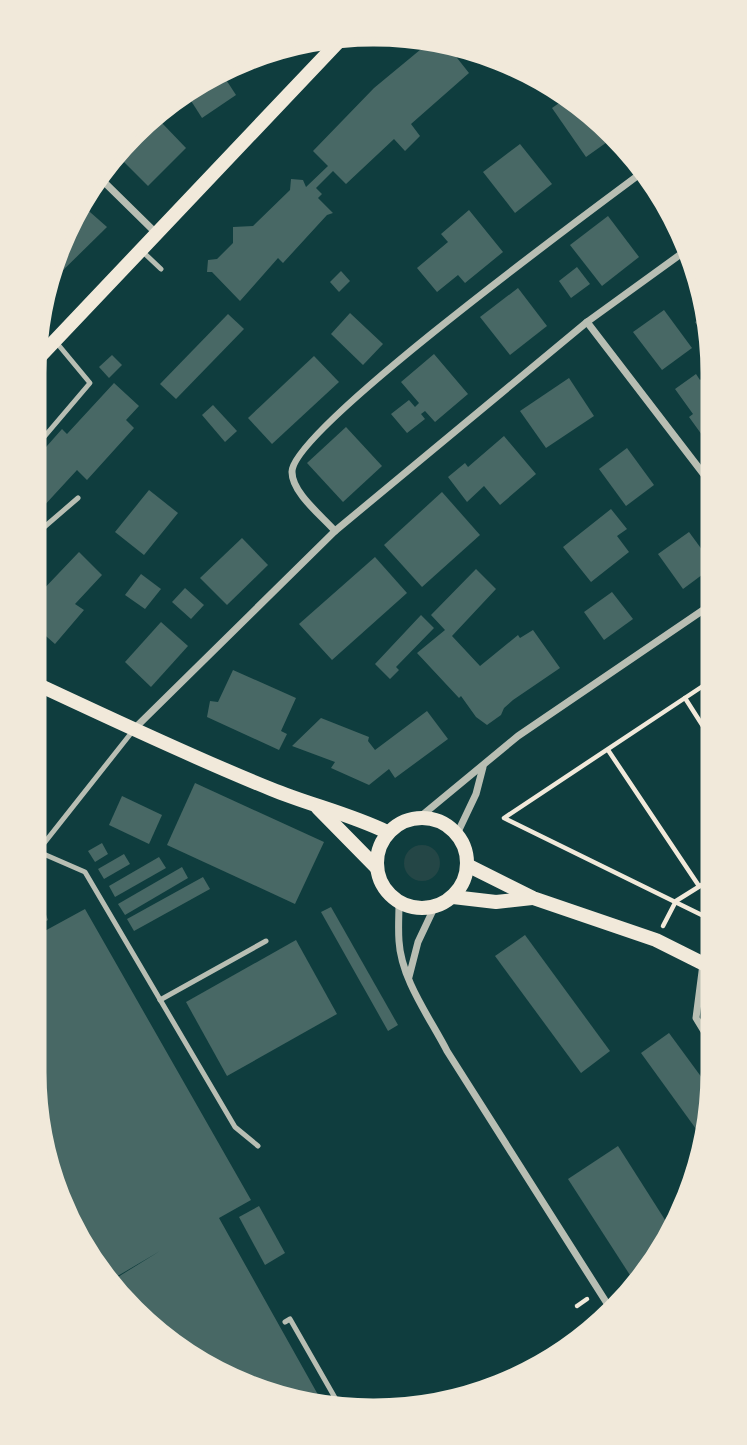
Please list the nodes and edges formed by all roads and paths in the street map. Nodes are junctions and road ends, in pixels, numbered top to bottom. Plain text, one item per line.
1 (335, 45) edge
2 (638, 175) edge
3 (104, 182) edge
4 (156, 233) junction
5 (141, 250) junction
6 (682, 253) edge
7 (161, 269) dead end
8 (587, 322) junction
9 (55, 341) junction
10 (43, 354) edge
11 (42, 439) edge
12 (705, 476) edge
13 (78, 498) dead end
14 (42, 529) edge
15 (335, 531) junction
16 (705, 609) edge
17 (705, 685) edge
18 (42, 687) edge
19 (685, 698) junction
20 (705, 728) edge
21 (134, 729) junction
22 (608, 750) junction
23 (483, 766) junction
24 (317, 807) junction
25 (420, 817) junction
26 (387, 832) junction
27 (457, 834) junction
28 (42, 849) edge
29 (42, 853) edge
30 (467, 865) junction
31 (376, 867) junction
32 (705, 882) edge
33 (699, 886) junction
34 (453, 897) junction
35 (533, 898) junction
36 (676, 901) junction
37 (399, 903) junction
38 (435, 906) junction
39 (705, 916) edge
40 (656, 940) junction
41 (266, 941) dead end
42 (705, 964) edge
43 (409, 978) junction
44 (705, 985) edge
45 (160, 1000) junction
46 (705, 1033) edge
47 (258, 1146) dead end
48 (583, 1302) dead end
49 (609, 1305) edge
50 (577, 1306) dead end
51 (285, 1322) dead end
52 (337, 1401) edge

1 - 4 main road
2 - 15 street
3 - 4 street
4 - 5 main road
5 - 7 lane
5 - 9 main road
6 - 8 street
8 - 12 street
8 - 15 street
9 - 10 main road
9 - 11 lane
13 - 14 lane
15 - 21 street
16 - 23 street
17 - 19 path
18 - 21 main road
19 - 20 path
19 - 22 path
21 - 24 main road
21 - 28 lane
22 - 33 path
22 - 36 path
23 - 25 street
23 - 27 street
24 - 26 main road
24 - 31 main road
25 - 26 main road
25 - 27 main road
26 - 31 main road
27 - 30 main road
29 - 45 lane
30 - 34 main road
30 - 35 main road
31 - 37 main road
32 - 33 path
33 - 36 path
34 - 35 main road
34 - 38 main road
35 - 40 main road
36 - 39 path
36 - 40 path
37 - 38 main road
37 - 43 street
38 - 43 street
40 - 42 main road
41 - 45 lane
43 - 49 street
44 - 46 street
45 - 47 lane
48 - 50 path
51 - 52 lane

